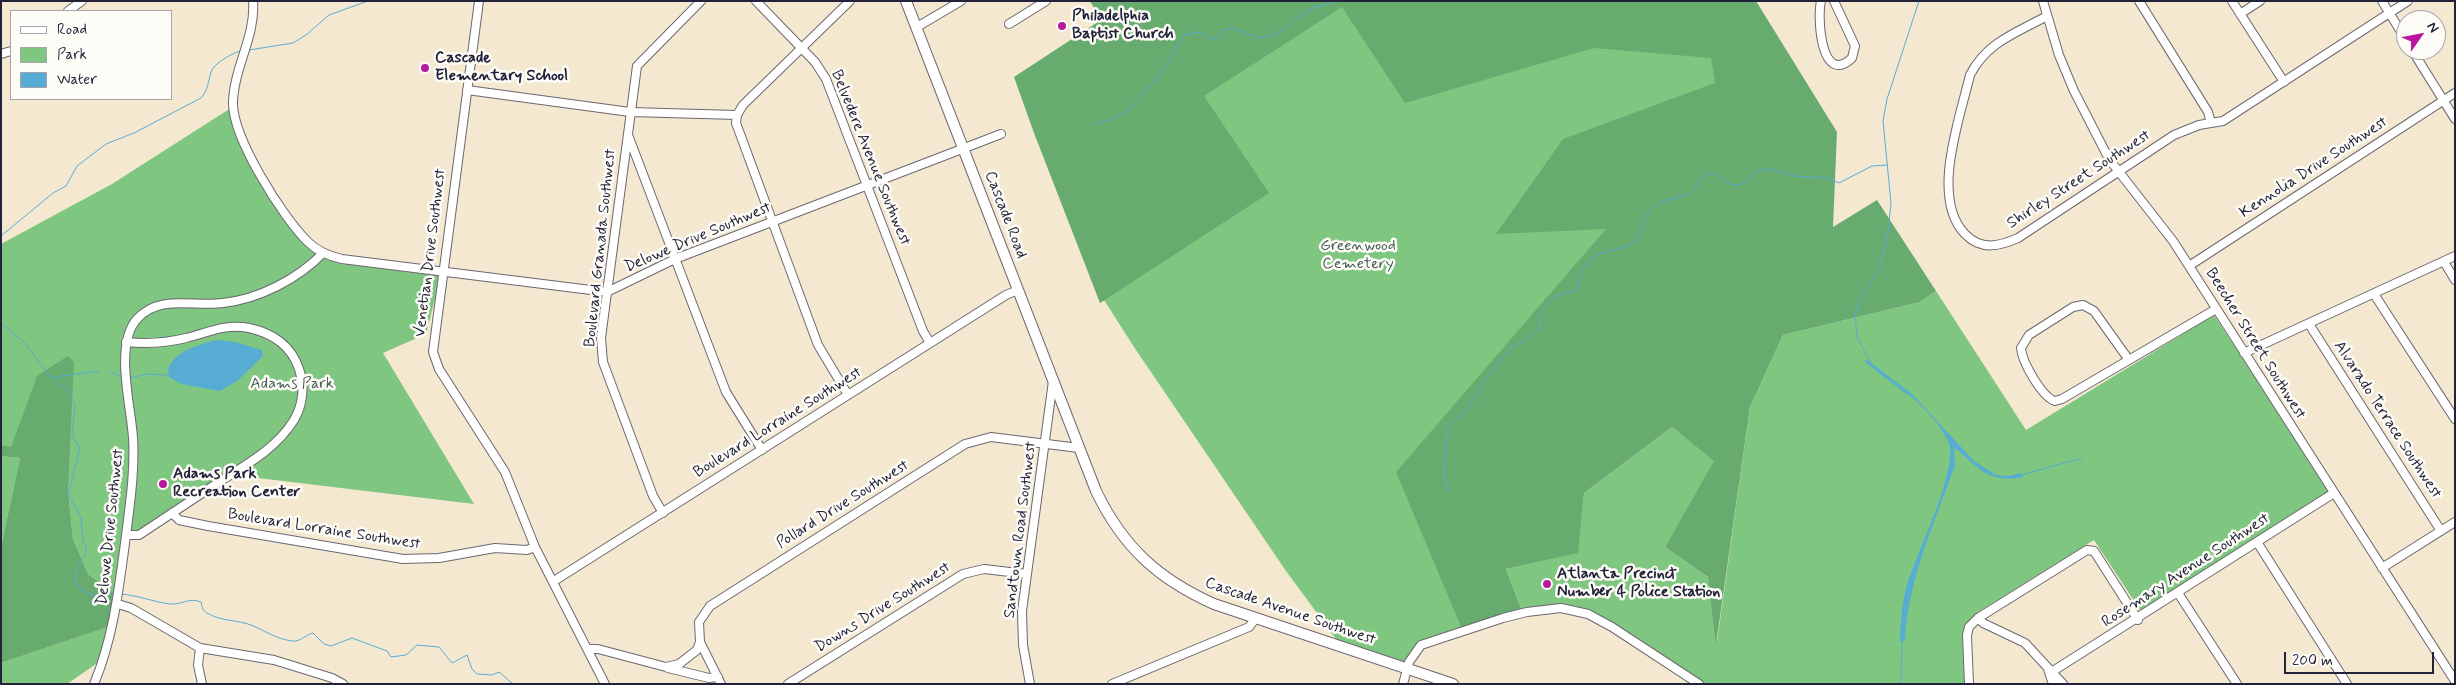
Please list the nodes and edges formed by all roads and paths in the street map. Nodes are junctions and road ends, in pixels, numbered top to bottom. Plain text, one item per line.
1 (82, 1) edge
2 (253, 1) edge
3 (487, 1) edge
4 (701, 1) edge
5 (756, 1) edge
6 (850, 1) edge
7 (906, 1) edge
8 (961, 1) edge
9 (1046, 1) edge
10 (1821, 1) edge
11 (1834, 1) edge
12 (2043, 1) edge
13 (2139, 1) edge
14 (2232, 1) edge
15 (2260, 1) edge
16 (2382, 1) edge
17 (2408, 1) edge
18 (479, 2) edge
19 (69, 10) edge
20 (2389, 13) junction
21 (2240, 14) junction
22 (2047, 16) junction
23 (1009, 24) dead end
24 (2396, 24) edge
25 (917, 27) junction
26 (802, 48) junction
27 (2418, 60) edge
28 (2284, 82) junction
29 (467, 90) junction
30 (2455, 93) edge
31 (2444, 101) junction
32 (630, 112) junction
33 (737, 115) junction
34 (2455, 119) edge
35 (2211, 124) junction
36 (628, 134) junction
37 (1001, 134) dead end
38 (964, 149) junction
39 (2118, 172) junction
40 (867, 186) junction
41 (771, 222) junction
42 (323, 253) junction
43 (2455, 256) edge
44 (675, 259) junction
45 (2444, 262) junction
46 (2189, 266) junction
47 (442, 272) junction
48 (2455, 280) edge
49 (1018, 290) junction
50 (607, 292) junction
51 (2374, 294) junction
52 (2216, 309) junction
53 (2309, 324) junction
54 (126, 342) junction
55 (930, 343) junction
56 (2244, 353) junction
57 (2129, 360) junction
58 (1053, 380) junction
59 (848, 395) junction
60 (2455, 419) edge
61 (1045, 444) junction
62 (1077, 444) junction
63 (762, 450) junction
64 (2334, 493) junction
65 (172, 513) junction
66 (663, 513) junction
67 (2455, 522) edge
68 (2441, 531) junction
69 (126, 535) junction
70 (2257, 542) junction
71 (535, 547) junction
72 (2382, 568) junction
73 (1027, 574) junction
74 (554, 581) junction
75 (2178, 593) junction
76 (118, 604) junction
77 (1256, 618) junction
78 (1978, 618) junction
79 (2138, 620) junction
80 (700, 642) junction
81 (200, 648) junction
82 (588, 649) junction
83 (2047, 664) junction
84 (666, 667) junction
85 (1407, 669) junction
86 (2053, 672) junction
87 (719, 680) edge
88 (2455, 681) edge
89 (94, 684) edge
90 (202, 684) edge
91 (342, 684) edge
92 (606, 684) edge
93 (788, 684) edge
94 (1030, 684) edge
95 (1112, 684) edge
96 (1403, 684) edge
97 (1453, 684) edge
98 (1699, 684) edge
99 (1970, 684) edge
100 (2053, 684) edge
101 (2063, 684) edge
102 (2237, 684) edge
103 (2347, 684) edge

1 - 19 street
2 - 42 street
3 - 18 street, Venetian Drive Southwest
4 - 32 street, Boulevard Granada Southwest
5 - 26 street, Belvedere Avenue Southwest
6 - 26 street
7 - 25 main road, Cascade Road
8 - 25 street
9 - 23 street
10 - 11 street
12 - 22 street, Beecher Street Southwest
13 - 35 street
14 - 21 street
15 - 21 street
16 - 20 street
17 - 20 street, Shirley Street Southwest
18 - 29 street, Venetian Drive Southwest
20 - 24 street
20 - 28 street, Shirley Street Southwest
21 - 28 street
22 - 39 street, Beecher Street Southwest
22 - 39 street, Shirley Street Southwest
25 - 38 main road, Cascade Road
26 - 33 street
26 - 40 street, Belvedere Avenue Southwest
27 - 31 street
28 - 35 street, Shirley Street Southwest
29 - 32 street
29 - 47 street, Venetian Drive Southwest
30 - 31 street, Kennolia Drive Southwest
31 - 34 street
31 - 46 street, Kennolia Drive Southwest
32 - 33 street
32 - 36 street, Boulevard Granada Southwest
33 - 41 street
35 - 39 street, Shirley Street Southwest
36 - 44 street
36 - 50 street, Boulevard Granada Southwest
37 - 38 street, Delowe Drive Southwest
38 - 40 street, Delowe Drive Southwest
38 - 49 main road, Cascade Road
39 - 46 street, Beecher Street Southwest
40 - 41 street, Delowe Drive Southwest
40 - 55 street, Belvedere Avenue Southwest
41 - 44 street, Delowe Drive Southwest
41 - 59 street
42 - 47 street
42 - 54 street, Delowe Drive Southwest
43 - 45 street
44 - 50 street, Delowe Drive Southwest
44 - 63 street
45 - 48 street
45 - 51 street
46 - 52 street, Beecher Street Southwest
47 - 50 street
47 - 71 street, Venetian Drive Southwest
49 - 55 street, Boulevard Lorraine Southwest
49 - 58 main road, Cascade Road
50 - 66 street, Boulevard Granada Southwest
51 - 53 street
51 - 60 street
52 - 56 street, Beecher Street Southwest
52 - 57 street
53 - 56 street
53 - 68 street, Alvarado Terrace Southwest
54 - 65 street
54 - 69 street, Delowe Drive Southwest
55 - 59 street, Boulevard Lorraine Southwest
56 - 64 street, Beecher Street Southwest
57 - 57 street
58 - 61 street, Sandtown Road Southwest
58 - 62 main road, Cascade Road
59 - 63 street, Boulevard Lorraine Southwest
61 - 62 street, Pollard Drive Southwest
61 - 73 street, Sandtown Road Southwest
61 - 80 street, Pollard Drive Southwest
62 - 77 main road, Cascade Avenue Southwest
63 - 66 street, Boulevard Lorraine Southwest
64 - 70 street, Rosemary Avenue Southwest
64 - 72 street, Beecher Street Southwest
65 - 69 street
65 - 71 street, Boulevard Lorraine Southwest
66 - 74 street, Boulevard Lorraine Southwest
67 - 68 street
68 - 72 street
69 - 76 street, Delowe Drive Southwest
70 - 75 street, Rosemary Avenue Southwest
70 - 103 street
71 - 74 street, Venetian Drive Southwest
72 - 88 street, Beecher Street Southwest
73 - 93 street, Downs Drive Southwest
73 - 94 street, Sandtown Road Southwest
74 - 82 street, Venetian Drive Southwest
75 - 79 street, Rosemary Avenue Southwest
75 - 102 street
76 - 81 street
76 - 89 street, Delowe Drive Southwest
77 - 85 main road, Cascade Avenue Southwest
77 - 95 street
78 - 79 street
78 - 83 street
78 - 99 street
79 - 86 street, Rosemary Avenue Southwest
80 - 84 street
80 - 87 street
81 - 90 street
81 - 91 street
82 - 84 street
82 - 92 street, Venetian Drive Southwest
83 - 86 street
83 - 100 street
84 - 87 street
85 - 96 street
85 - 97 main road, Cascade Avenue Southwest
85 - 98 street
86 - 101 street

